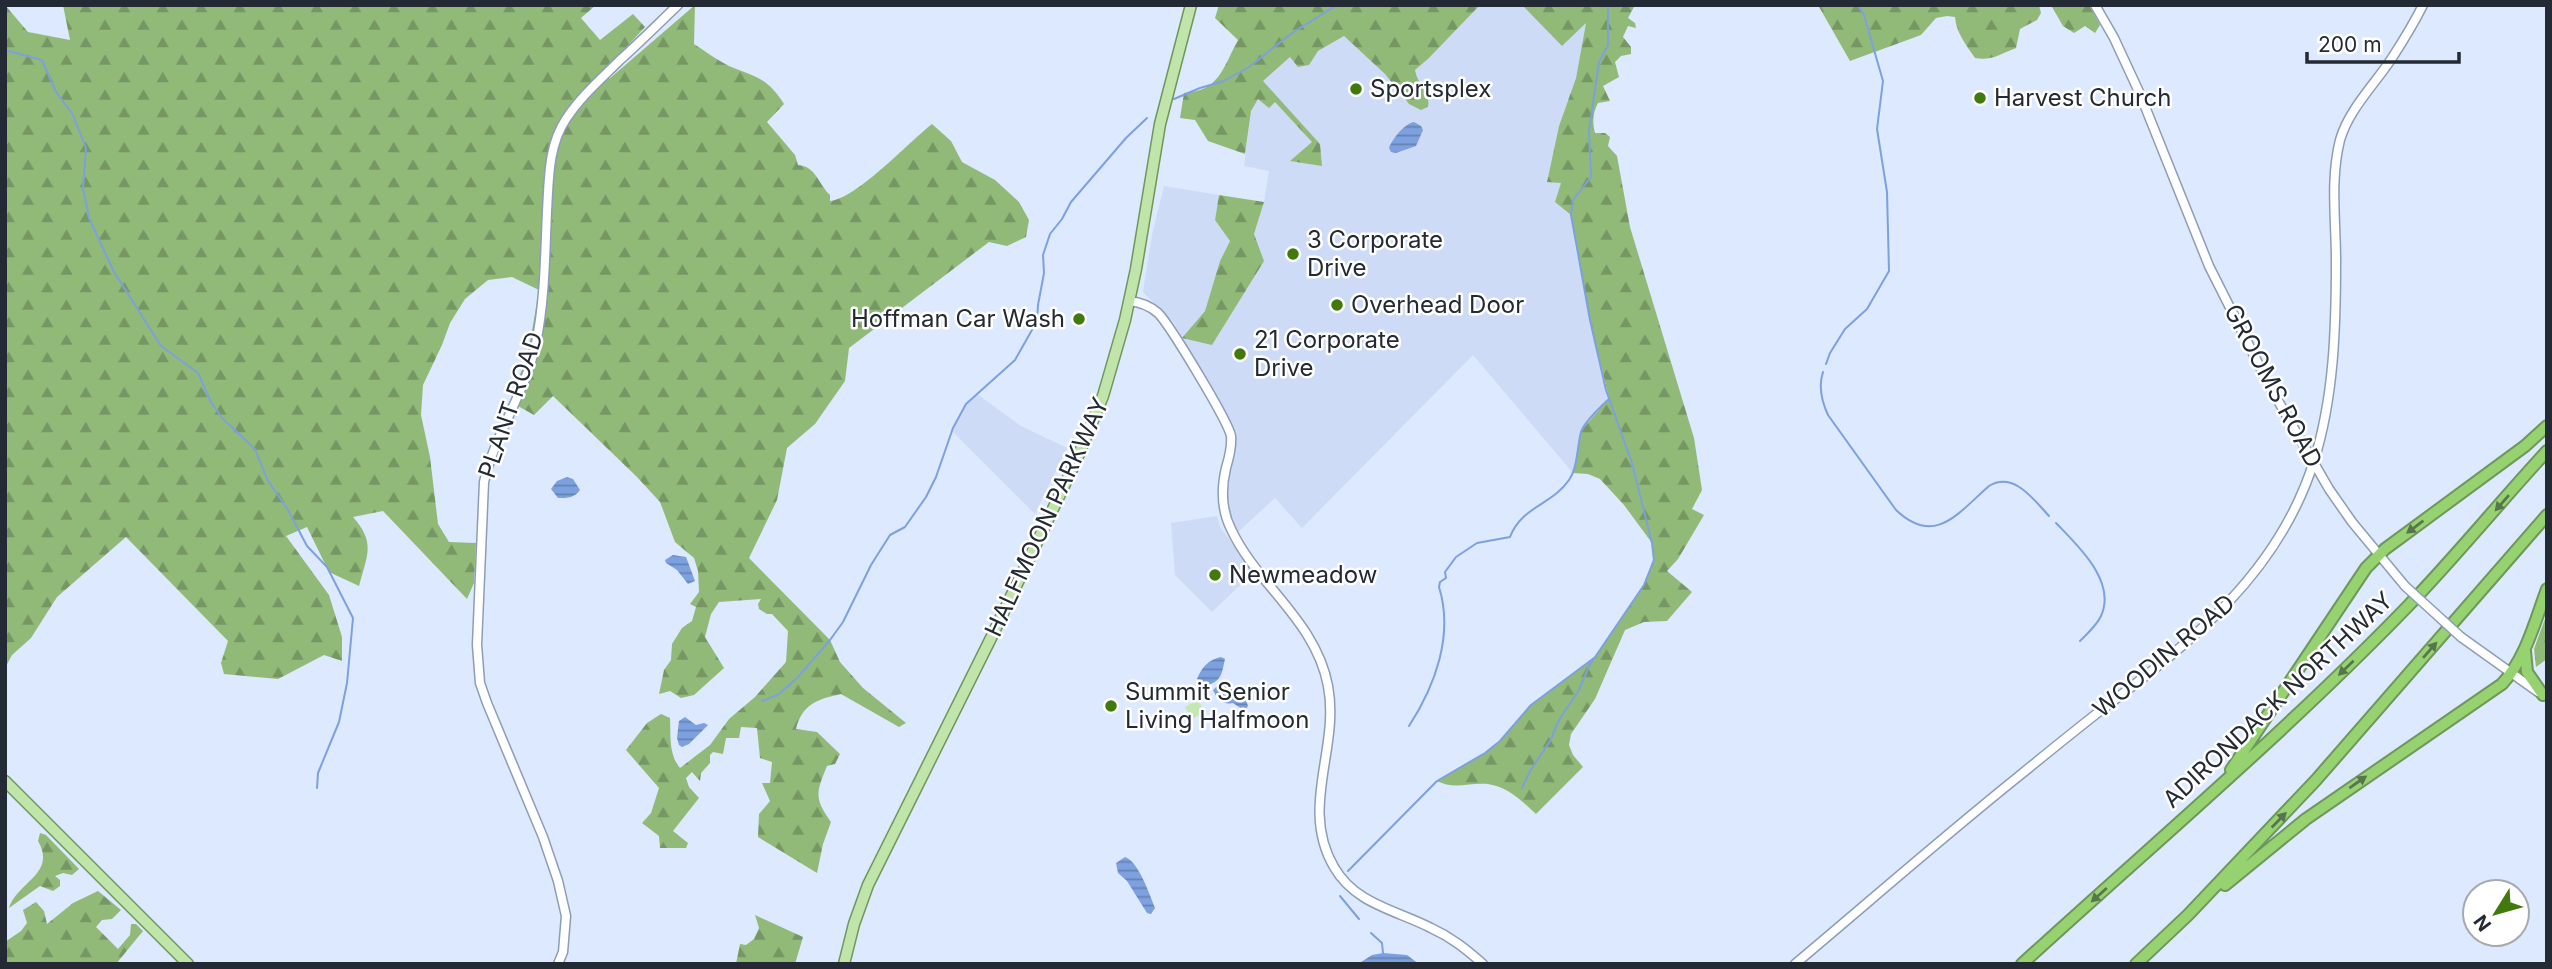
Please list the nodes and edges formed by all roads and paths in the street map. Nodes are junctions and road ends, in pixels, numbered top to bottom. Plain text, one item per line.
1 (678, 5) edge
2 (1191, 5) edge
3 (2095, 5) edge
4 (2423, 5) edge
5 (1129, 301) junction
6 (2547, 426) edge
7 (2320, 435) junction
8 (2298, 437) junction
9 (2547, 451) edge
10 (2313, 463) junction
11 (2304, 489) junction
12 (2329, 489) junction
13 (2547, 515) edge
14 (2378, 555) junction
15 (2547, 589) edge
16 (2525, 647) junction
17 (2511, 674) junction
18 (2545, 696) edge
19 (5, 781) edge
20 (2217, 788) junction
21 (2188, 915) junction
22 (188, 964) edge
23 (558, 964) edge
24 (844, 964) edge
25 (1483, 964) edge
26 (1795, 964) edge
27 (2022, 964) edge
28 (2136, 964) edge

1 - 23 street, PLANT ROAD
2 - 5 main road, HALFMOON PARKWAY
3 - 8 street, GROOMS ROAD
4 - 7 street, WOODIN ROAD
5 - 24 main road, HALFMOON PARKWAY
5 - 25 street
6 -> 14 highway
7 - 8 street
7 - 10 street, WOODIN ROAD
8 - 10 street, GROOMS ROAD
9 -> 20 highway, ADIRONDACK NORTHWAY
10 - 11 street, WOODIN ROAD
10 - 12 street, GROOMS ROAD
11 - 12 street
11 - 26 street, WOODIN ROAD
12 - 14 street, GROOMS ROAD
21 -> 13 highway
14 - 17 street, GROOMS ROAD, bridge
14 - 20 highway
15 - 16 highway
16 - 17 highway
16 - 18 highway
17 - 18 street, GROOMS ROAD
21 -> 17 highway
19 - 22 main road
20 -> 27 highway, ADIRONDACK NORTHWAY
21 - 28 highway

